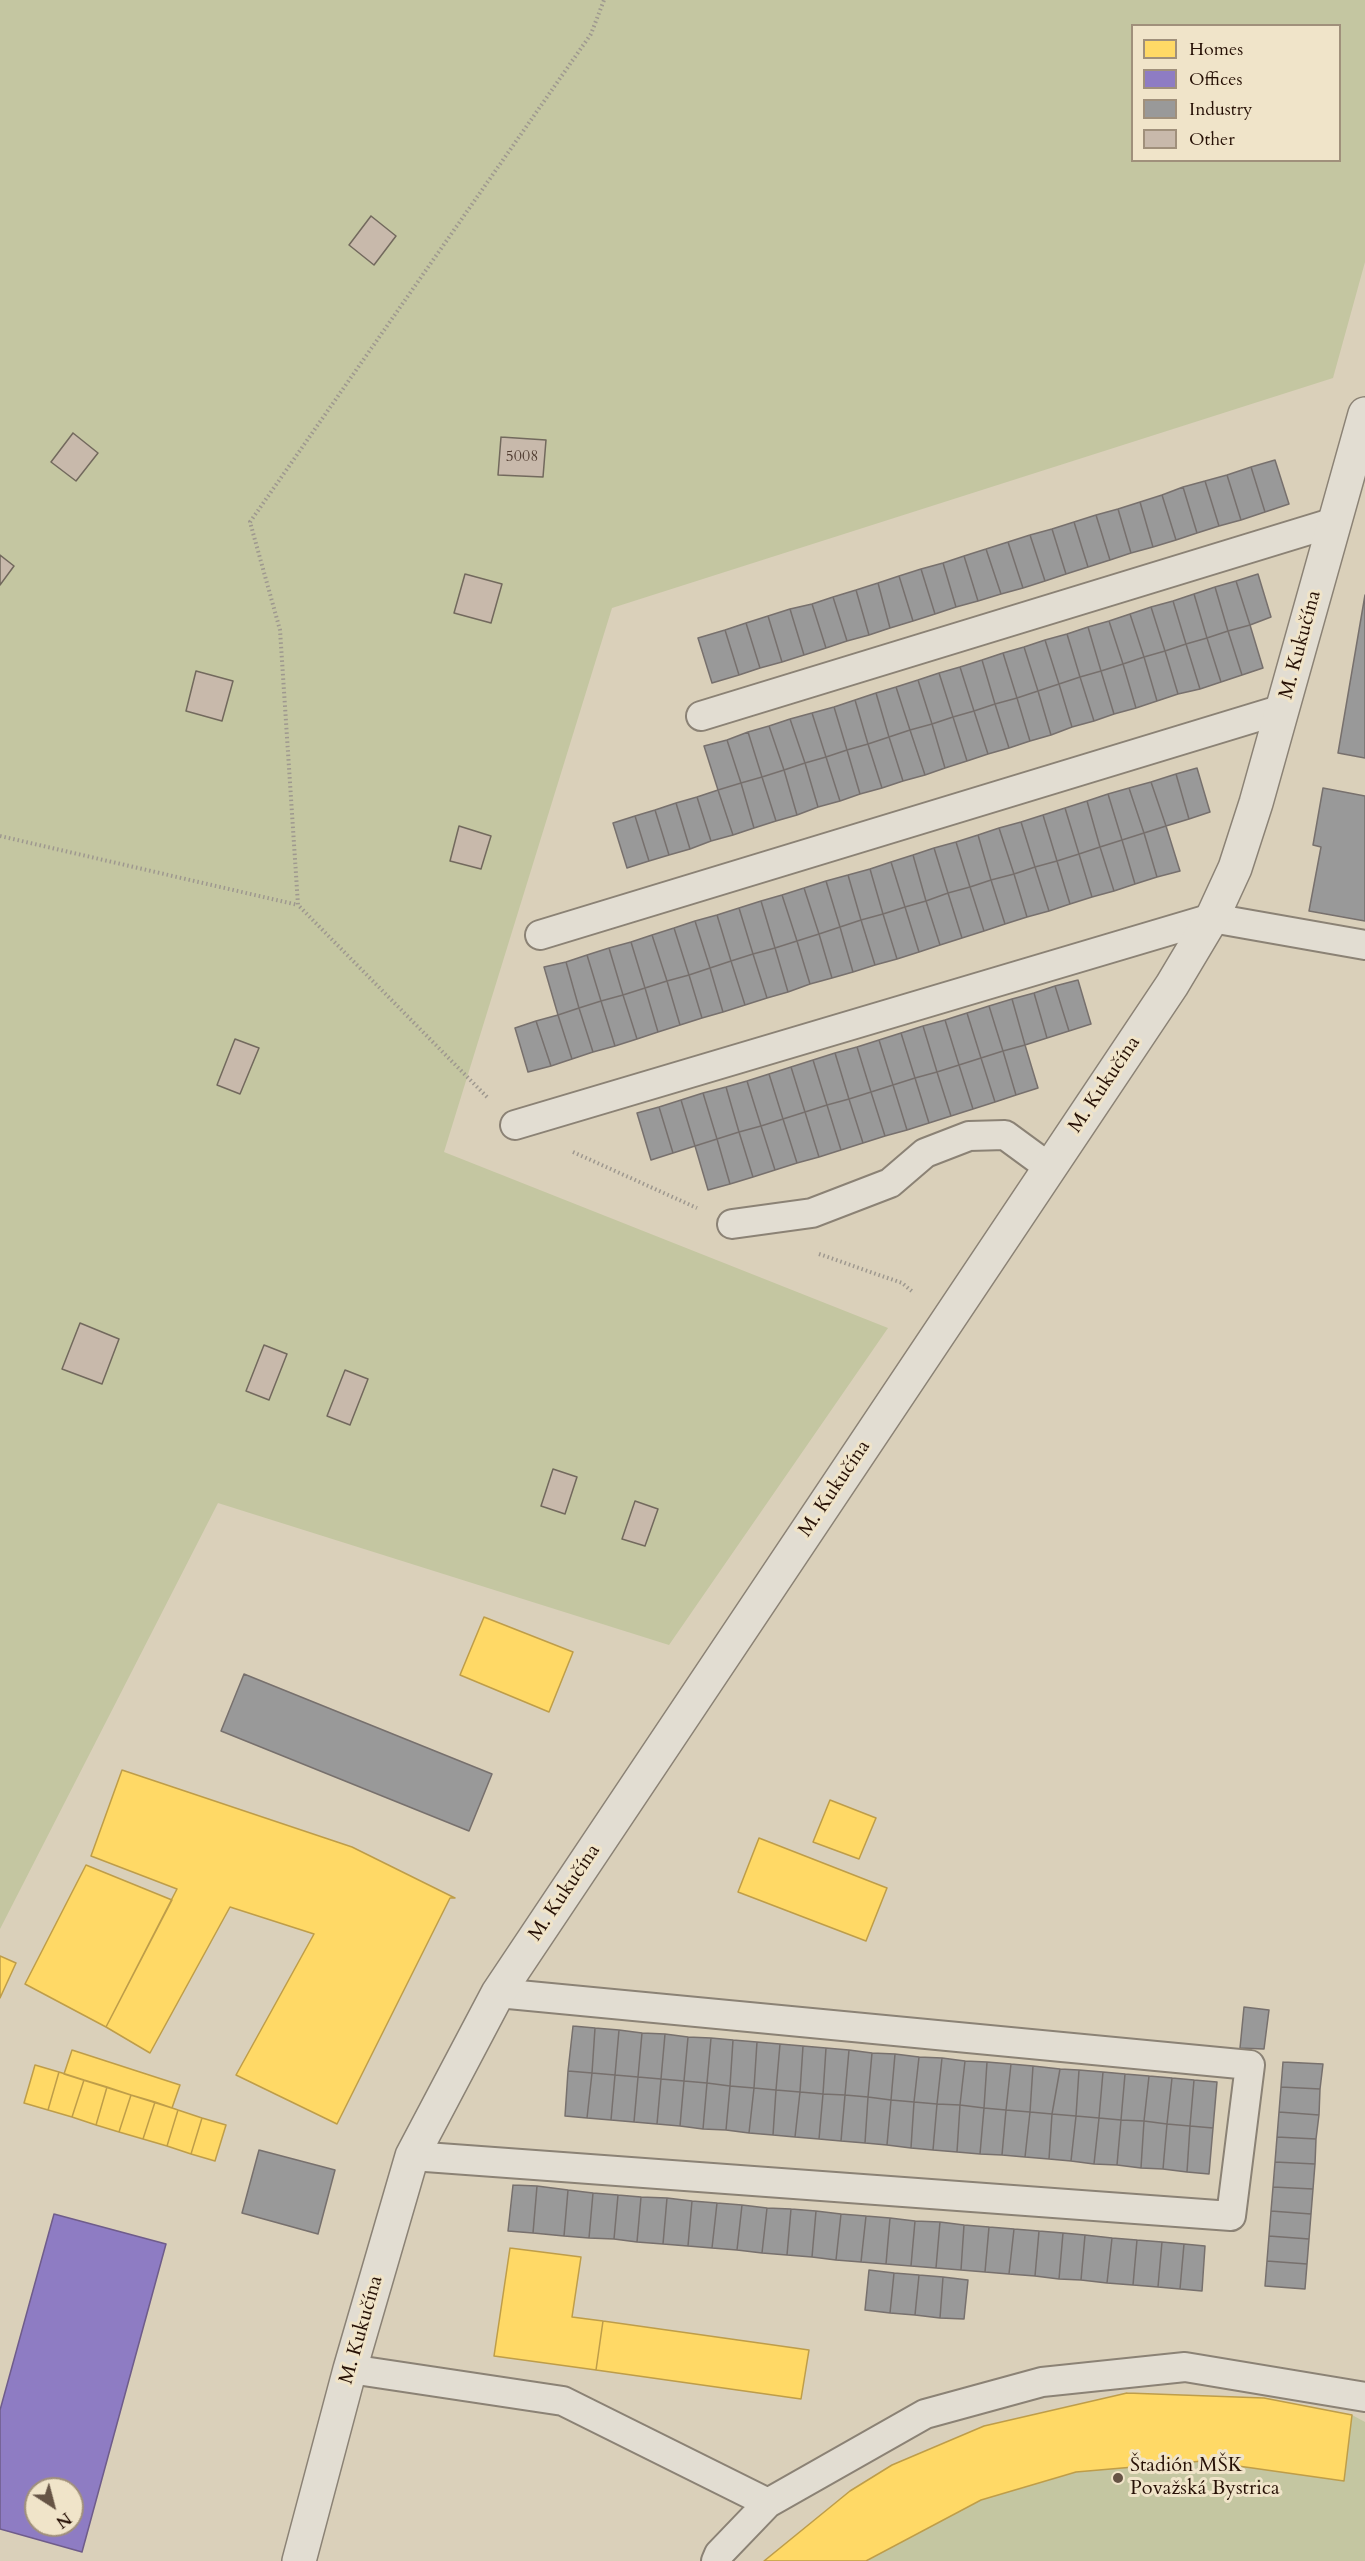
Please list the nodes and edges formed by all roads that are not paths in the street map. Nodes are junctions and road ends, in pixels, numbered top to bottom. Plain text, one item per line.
1 (1365, 414) edge
2 (1335, 522) junction
3 (1283, 709) junction
4 (701, 716) dead end
5 (1212, 918) junction
6 (540, 935) dead end
7 (1365, 945) edge
8 (515, 1125) road end
9 (1050, 1168) junction
10 (732, 1224) road end
11 (498, 1993) junction
12 (412, 2156) junction
13 (350, 2369) junction
14 (1365, 2397) edge
15 (768, 2503) junction
16 (300, 2561) edge
17 (716, 2561) edge

1 - 2 street, M. Kukučína
2 - 3 street, M. Kukučína
2 - 4 lane
3 - 5 street, M. Kukučína
3 - 6 lane
5 - 7 lane
5 - 8 lane
5 - 9 street, M. Kukučína
9 - 10 lane
9 - 11 street, M. Kukučína
11 - 12 street, M. Kukučína
11 - 12 lane
12 - 13 street, M. Kukučína
13 - 15 lane
13 - 16 street, M. Kukučína
14 - 15 lane
15 - 17 lane

